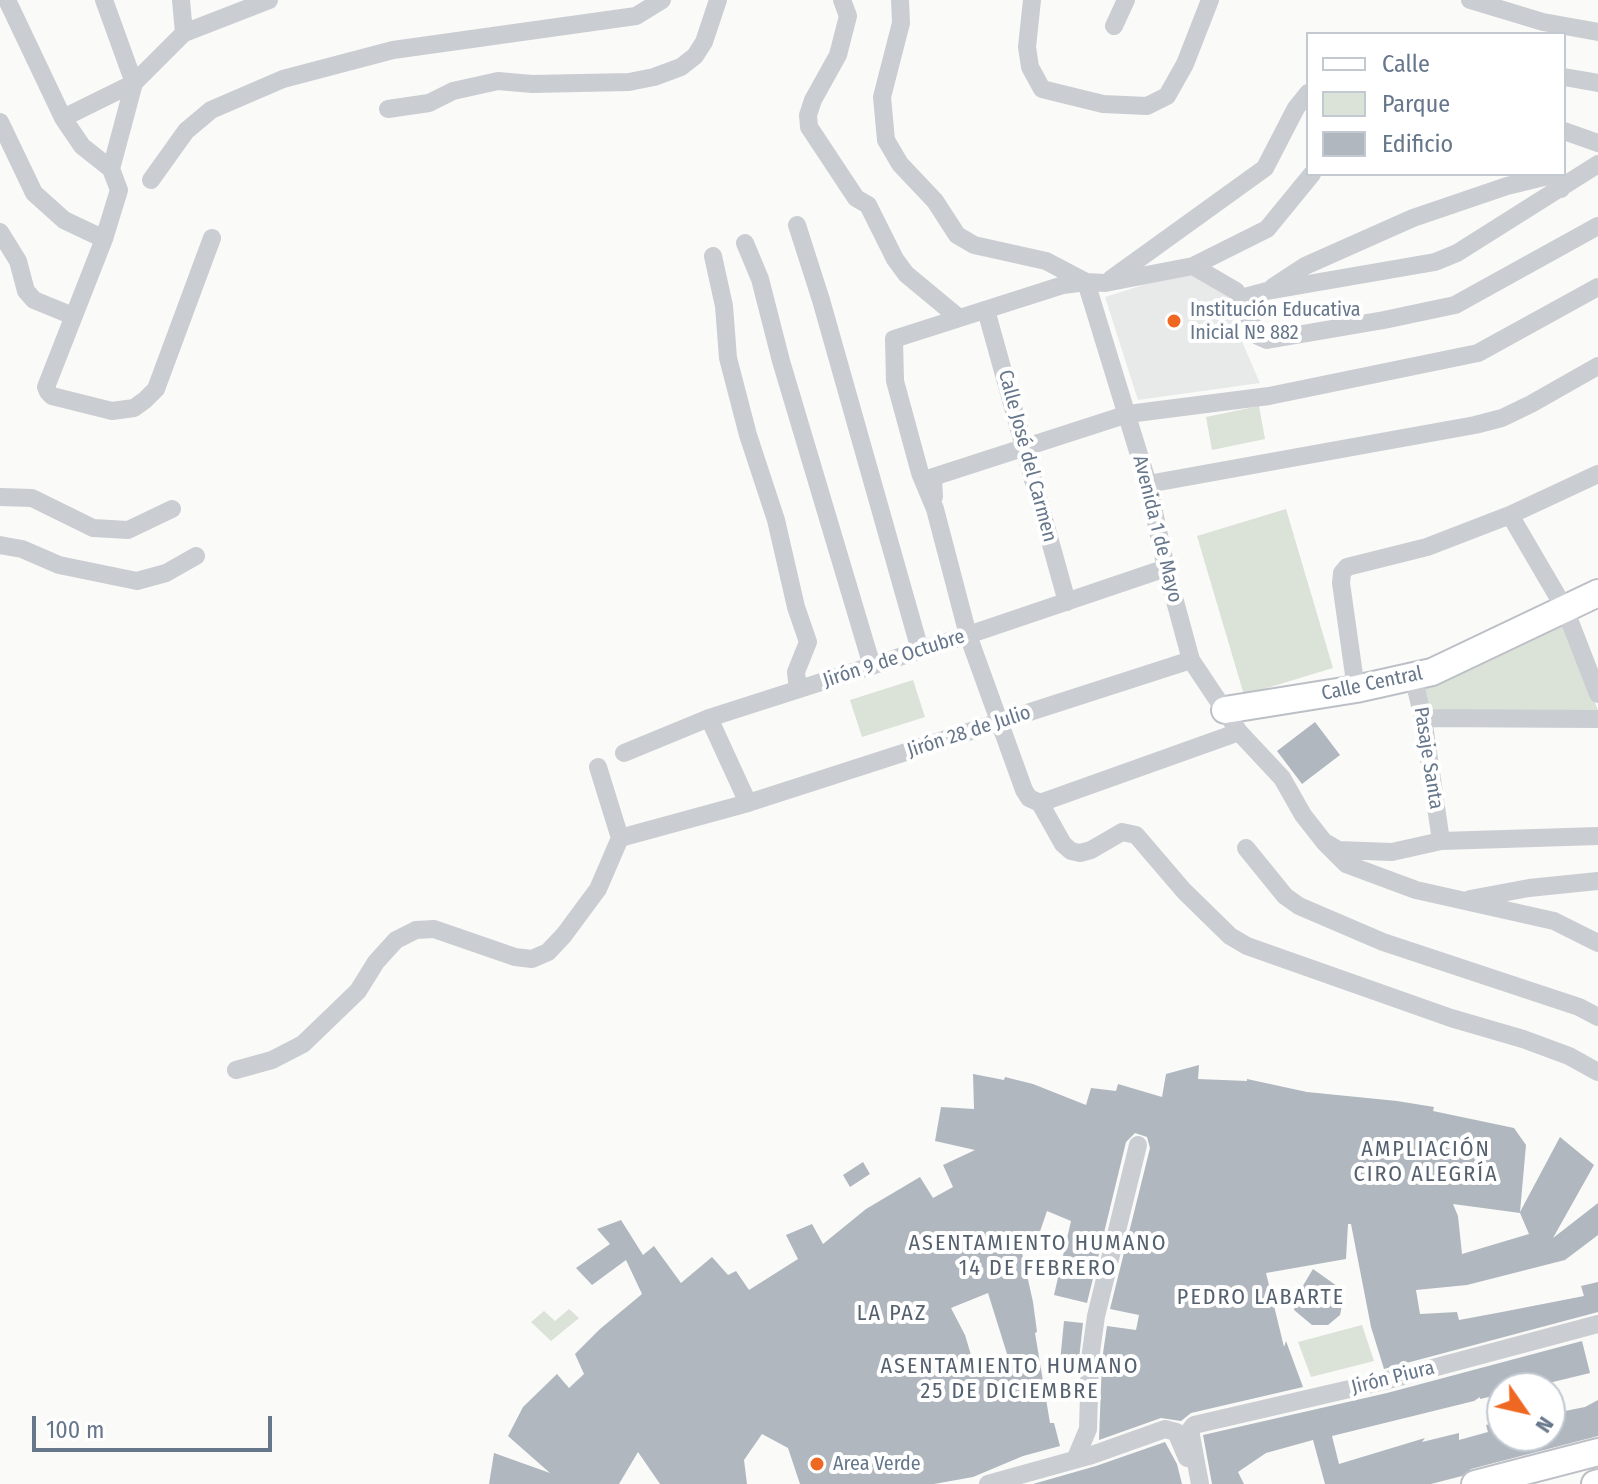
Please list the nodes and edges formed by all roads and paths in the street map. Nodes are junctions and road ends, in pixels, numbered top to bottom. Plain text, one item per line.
1 (7, 0) edge
2 (104, 0) edge
3 (181, 0) edge
4 (269, 0) edge
5 (662, 0) edge
6 (718, 0) edge
7 (842, 0) edge
8 (900, 0) edge
9 (1032, 0) edge
10 (1126, 0) edge
11 (1210, 0) edge
12 (1470, 0) edge
13 (1114, 26) dead end
14 (1598, 32) edge
15 (184, 33) junction
16 (1566, 77) edge
17 (134, 83) junction
18 (1598, 83) edge
19 (1306, 96) edge
20 (388, 109) dead end
21 (63, 118) junction
22 (0, 122) edge
23 (1566, 132) edge
24 (1598, 143) edge
25 (1598, 164) edge
26 (111, 169) junction
27 (1310, 176) edge
28 (151, 180) dead end
29 (1561, 189) junction
30 (797, 225) dead end
31 (1598, 226) edge
32 (0, 232) edge
33 (212, 238) dead end
34 (104, 239) junction
35 (745, 243) dead end
36 (713, 256) dead end
37 (1193, 266) junction
38 (1096, 283) junction
39 (1598, 287) edge
40 (1267, 291) junction
41 (1241, 298) junction
42 (986, 310) junction
43 (73, 316) junction
44 (959, 318) junction
45 (1598, 366) edge
46 (1128, 414) junction
47 (1025, 447) junction
48 (1598, 474) edge
49 (1148, 484) junction
50 (0, 497) edge
51 (172, 509) dead end
52 (935, 509) junction
53 (1510, 515) junction
54 (0, 545) edge
55 (196, 556) dead end
56 (1166, 568) junction
57 (1598, 593) edge
58 (1067, 602) junction
59 (1565, 609) junction
60 (968, 635) junction
61 (920, 650) junction
62 (1191, 660) junction
63 (872, 666) junction
64 (1413, 676) junction
65 (798, 689) junction
66 (1356, 689) junction
67 (1598, 694) edge
68 (709, 718) junction
69 (1423, 718) junction
70 (1598, 719) edge
71 (1232, 721) junction
72 (1001, 722) junction
73 (624, 753) dead end
74 (598, 767) dead end
75 (748, 803) junction
76 (1040, 803) junction
77 (1598, 836) edge
78 (620, 838) junction
79 (1441, 841) junction
80 (1325, 843) junction
81 (1246, 848) dead end
82 (1598, 881) edge
83 (1461, 900) junction
84 (1598, 943) edge
85 (1598, 1017) edge
86 (236, 1070) dead end
87 (1598, 1072) edge
88 (1138, 1145) dead end
89 (1597, 1328) edge
90 (1598, 1452) edge
91 (1075, 1460) junction
92 (1198, 1478) edge
93 (988, 1484) edge
94 (1475, 1484) edge

1 - 21 street
2 - 17 street
3 - 15 street
4 - 15 street
5 - 28 street
6 - 20 street
7 - 44 street
8 - 38 street
9 - 11 street
10 - 13 street
12 - 14 street
15 - 17 street
16 - 18 street
17 - 21 street
17 - 26 street
19 - 38 street
21 - 26 street
22 - 34 street
23 - 24 street
25 - 29 street
26 - 34 street
27 - 37 street
29 - 40 street
29 - 40 street
30 - 61 street
31 - 41 street
32 - 43 street
33 - 43 street
34 - 43 street
35 - 63 street
36 - 65 street
37 - 38 street
37 - 41 street
38 - 42 street
38 - 46 street, Avenida 1 de Mayo
39 - 46 street
40 - 41 street
42 - 44 street
42 - 47 street, Calle José del Carmen
44 - 52 street
45 - 49 street
46 - 47 street
46 - 49 street, Avenida 1 de Mayo
47 - 52 street
47 - 58 street, Calle José del Carmen
48 - 53 street
49 - 56 street, Avenida 1 de Mayo
50 - 51 street
52 - 60 street
53 - 59 street
53 - 66 street
54 - 55 street
56 - 58 street, Jirón 9 de Octubre
56 - 62 street, Avenida 1 de Mayo
57 - 59 street, Calle Central
58 - 60 street, Jirón 9 de Octubre
59 - 64 street, Calle Central
59 - 67 street
60 - 61 street, Jirón 9 de Octubre
60 - 72 street
61 - 63 street, Jirón 9 de Octubre
62 - 71 street, Avenida 1 de Mayo
62 - 72 street, Jirón 28 de Julio
63 - 65 street, Jirón 9 de Octubre
64 - 66 street, Calle Central
64 - 69 street, Pasaje Santa
65 - 68 street, Jirón 9 de Octubre
66 - 71 street, Calle Central
68 - 73 street, Jirón 9 de Octubre
68 - 75 street
69 - 70 street
69 - 79 street, Pasaje Santa
71 - 76 street
71 - 80 street, Avenida 1 de Mayo
72 - 75 street, Jirón 28 de Julio
72 - 76 street
74 - 78 street
75 - 78 street, Jirón 28 de Julio
76 - 87 street
77 - 79 street
78 - 86 street
79 - 80 street
80 - 83 street, Avenida 1 de Mayo
81 - 85 street
82 - 83 street
83 - 84 street, Avenida 1 de Mayo
88 - 91 street
89 - 92 street, Jirón Piura
90 - 94 street
91 - 92 street
91 - 93 street

